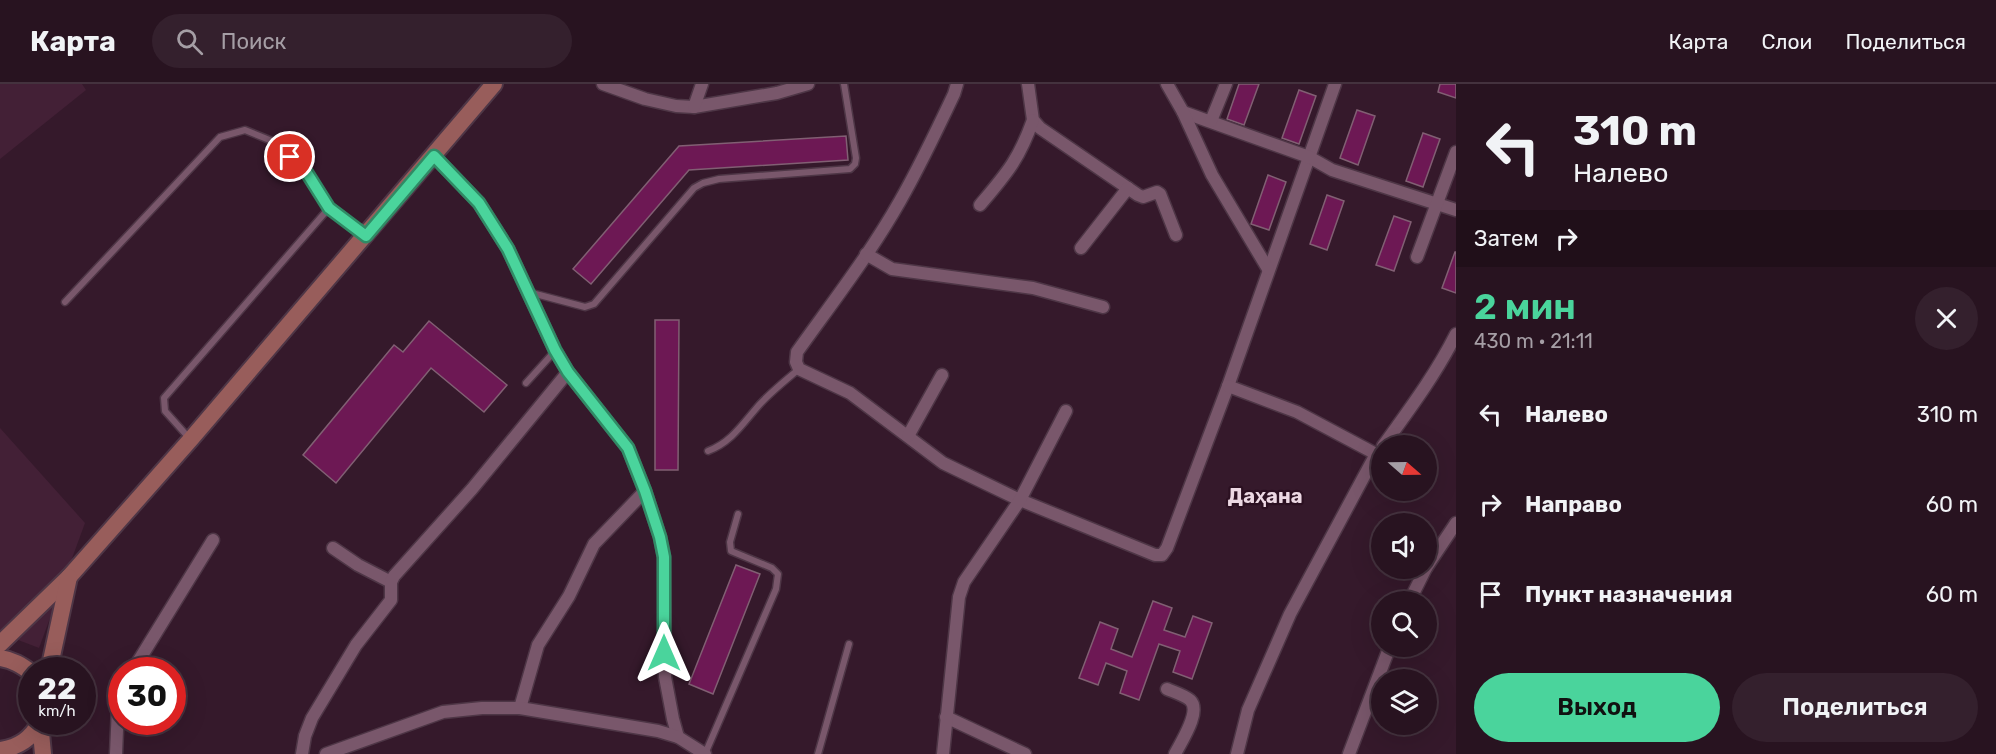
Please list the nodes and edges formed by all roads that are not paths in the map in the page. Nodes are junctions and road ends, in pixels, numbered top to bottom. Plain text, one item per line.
1 (494, 84) edge
2 (603, 84) edge
3 (702, 84) edge
4 (808, 84) edge
5 (844, 84) edge
6 (957, 84) edge
7 (1028, 84) edge
8 (1167, 84) edge
9 (1226, 84) edge
10 (1335, 84) edge
11 (694, 107) junction
12 (1183, 112) junction
13 (1033, 120) junction
14 (1211, 121) junction
15 (1456, 152) edge
16 (434, 156) junction
17 (1309, 156) junction
18 (1128, 188) junction
19 (1437, 203) junction
20 (980, 205) dead end
21 (329, 208) junction
22 (1456, 210) edge
23 (1176, 235) dead end
24 (366, 236) junction
25 (1081, 248) dead end
26 (866, 254) junction
27 (1417, 257) dead end
28 (1268, 269) junction
29 (528, 292) junction
30 (65, 302) dead end
31 (1103, 307) dead end
32 (1456, 334) edge
33 (555, 350) junction
34 (799, 369) junction
35 (568, 372) junction
36 (942, 375) dead end
37 (526, 383) dead end
38 (1228, 386) junction
39 (1066, 411) dead end
40 (1390, 435) edge
41 (908, 436) junction
42 (191, 439) junction
43 (1371, 445) edge
44 (708, 451) dead end
45 (1371, 466) edge
46 (645, 491) junction
47 (1020, 500) junction
48 (738, 514) dead end
49 (1456, 523) edge
50 (213, 540) dead end
51 (333, 548) dead end
52 (1437, 552) edge
53 (69, 577) junction
54 (391, 582) junction
55 (0, 644) edge
56 (849, 644) dead end
57 (52, 657) edge
58 (141, 657) edge
59 (1386, 657) edge
60 (0, 658) edge
61 (18, 663) edge
62 (1167, 689) dead end
63 (520, 708) junction
64 (946, 717) junction
65 (31, 735) edge
66 (41, 735) edge
67 (117, 735) edge
68 (678, 737) junction
69 (0, 750) edge
70 (43, 754) edge
71 (116, 754) edge
72 (302, 754) edge
73 (326, 754) edge
74 (705, 754) edge
75 (818, 754) edge
76 (943, 754) edge
77 (1025, 754) edge
78 (1175, 754) edge
79 (1237, 754) edge
80 (1349, 754) edge

1 - 16 main road
2 - 11 street
3 - 11 street
4 - 11 street
5 - 29 lane
6 - 26 street
7 - 13 street
8 - 12 street
9 - 14 street
10 - 17 street
12 - 14 street
12 - 28 street
13 - 18 street
13 - 20 street
14 - 17 street
15 - 19 street
16 - 24 main road
16 - 29 street
17 - 19 street
17 - 28 street
18 - 23 street
18 - 25 street
19 - 22 street
19 - 27 street
21 - 24 lane
21 - 30 lane
21 - 42 lane
24 - 42 main road
26 - 31 street
26 - 34 street
28 - 38 street
29 - 33 street
32 - 40 street
33 - 35 street
33 - 37 lane
34 - 41 street
34 - 44 lane
35 - 46 street
35 - 54 street
36 - 41 street
38 - 43 street
38 - 47 street
39 - 47 street
41 - 47 street
42 - 53 main road
45 - 79 street
46 - 63 street
46 - 68 street
47 - 64 street
48 - 74 lane
49 - 52 street
50 - 58 street
51 - 54 street
53 - 55 main road
53 - 57 main road
54 - 72 street
56 - 75 lane
59 - 80 street
60 - 61 main road
62 - 78 street
63 - 68 street
63 - 73 street
64 - 76 street
64 - 77 street
65 - 69 main road
66 - 70 main road
67 - 71 street
68 - 74 street

